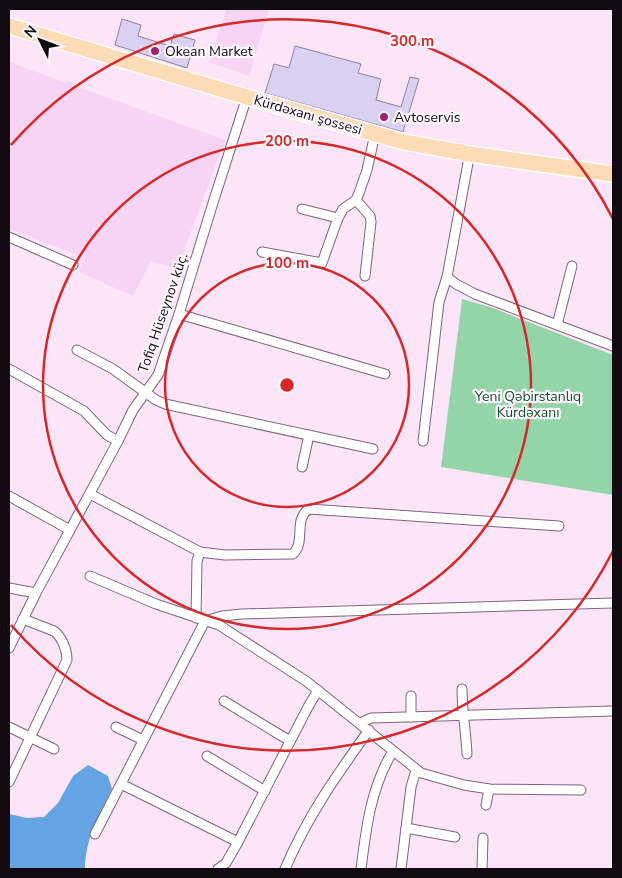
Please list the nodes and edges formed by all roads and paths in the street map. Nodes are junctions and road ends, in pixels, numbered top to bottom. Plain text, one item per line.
1 (9, 26) edge
2 (9, 36) edge
3 (244, 106) junction
4 (373, 143) junction
5 (468, 163) junction
6 (613, 174) edge
7 (613, 183) edge
8 (356, 200) junction
9 (302, 209) dead end
10 (338, 218) junction
11 (9, 237) edge
12 (262, 252) dead end
13 (73, 265) dead end
14 (572, 266) dead end
15 (365, 276) dead end
16 (446, 277) junction
17 (180, 314) junction
18 (557, 325) junction
19 (613, 346) edge
20 (77, 350) dead end
21 (9, 369) edge
22 (385, 374) dead end
23 (146, 392) junction
24 (309, 435) junction
25 (118, 441) junction
26 (423, 441) dead end
27 (373, 449) dead end
28 (302, 466) dead end
29 (90, 494) junction
30 (9, 496) edge
31 (559, 526) dead end
32 (70, 530) junction
33 (200, 552) junction
34 (90, 576) dead end
35 (9, 588) edge
36 (36, 593) junction
37 (613, 604) edge
38 (196, 618) junction
39 (23, 619) junction
40 (205, 621) junction
41 (9, 648) edge
42 (462, 689) dead end
43 (318, 690) junction
44 (411, 696) dead end
45 (224, 701) dead end
46 (613, 711) edge
47 (463, 715) junction
48 (411, 717) junction
49 (360, 723) junction
50 (9, 727) edge
51 (116, 727) dead end
52 (368, 730) junction
53 (31, 738) junction
54 (143, 740) junction
55 (290, 741) junction
56 (54, 749) dead end
57 (393, 751) junction
58 (467, 754) dead end
59 (207, 756) dead end
60 (416, 770) junction
61 (9, 782) edge
62 (121, 784) junction
63 (489, 789) junction
64 (580, 790) dead end
65 (265, 791) junction
66 (486, 805) dead end
67 (406, 828) junction
68 (95, 834) dead end
69 (455, 837) dead end
70 (483, 838) dead end
71 (238, 842) junction
72 (218, 869) edge
73 (286, 869) edge
74 (361, 869) edge
75 (401, 869) edge
76 (482, 869) edge

1 - 6 main road, Kürdəxanı şossesi
2 - 3 main road, Kürdəxanı şossesi
3 - 4 main road, Kürdəxanı şossesi
3 - 17 street, Tofiq Hüseynov küç.
4 - 5 main road, Kürdəxanı şossesi
4 - 8 street
5 - 7 main road, Kürdəxanı şossesi
5 - 16 street
8 - 10 street
8 - 15 street
9 - 10 street
10 - 12 street
11 - 13 street
14 - 18 street
16 - 18 street
16 - 26 street
17 - 22 street
17 - 23 street, Tofiq Hüseynov küç.
18 - 19 street
20 - 23 street
21 - 25 street
23 - 24 street
23 - 25 street, Tofiq Hüseynov küç.
24 - 27 street
24 - 28 street
25 - 29 street, Tofiq Hüseynov küç.
29 - 32 street, Tofiq Hüseynov küç.
29 - 33 street
30 - 32 street
31 - 33 street
32 - 36 street, Tofiq Hüseynov küç.
33 - 38 street
34 - 38 street
35 - 36 street
36 - 39 street, Tofiq Hüseynov küç.
37 - 40 street
38 - 40 street
39 - 41 street, Tofiq Hüseynov küç.
39 - 53 street
40 - 43 street
40 - 54 street
42 - 47 street
43 - 49 street
43 - 55 street
44 - 48 street
45 - 55 street
46 - 47 street
47 - 48 street
47 - 58 street
48 - 49 street
49 - 52 street
50 - 53 street
51 - 54 street
52 - 57 street
52 - 73 street
53 - 56 street
53 - 61 street
54 - 62 street
55 - 65 street
57 - 60 street
57 - 74 street
59 - 65 street
60 - 63 street
60 - 67 street
62 - 68 street
62 - 71 street
63 - 64 street
63 - 66 street
65 - 71 street
67 - 69 street
67 - 75 street
70 - 76 street
71 - 72 street

